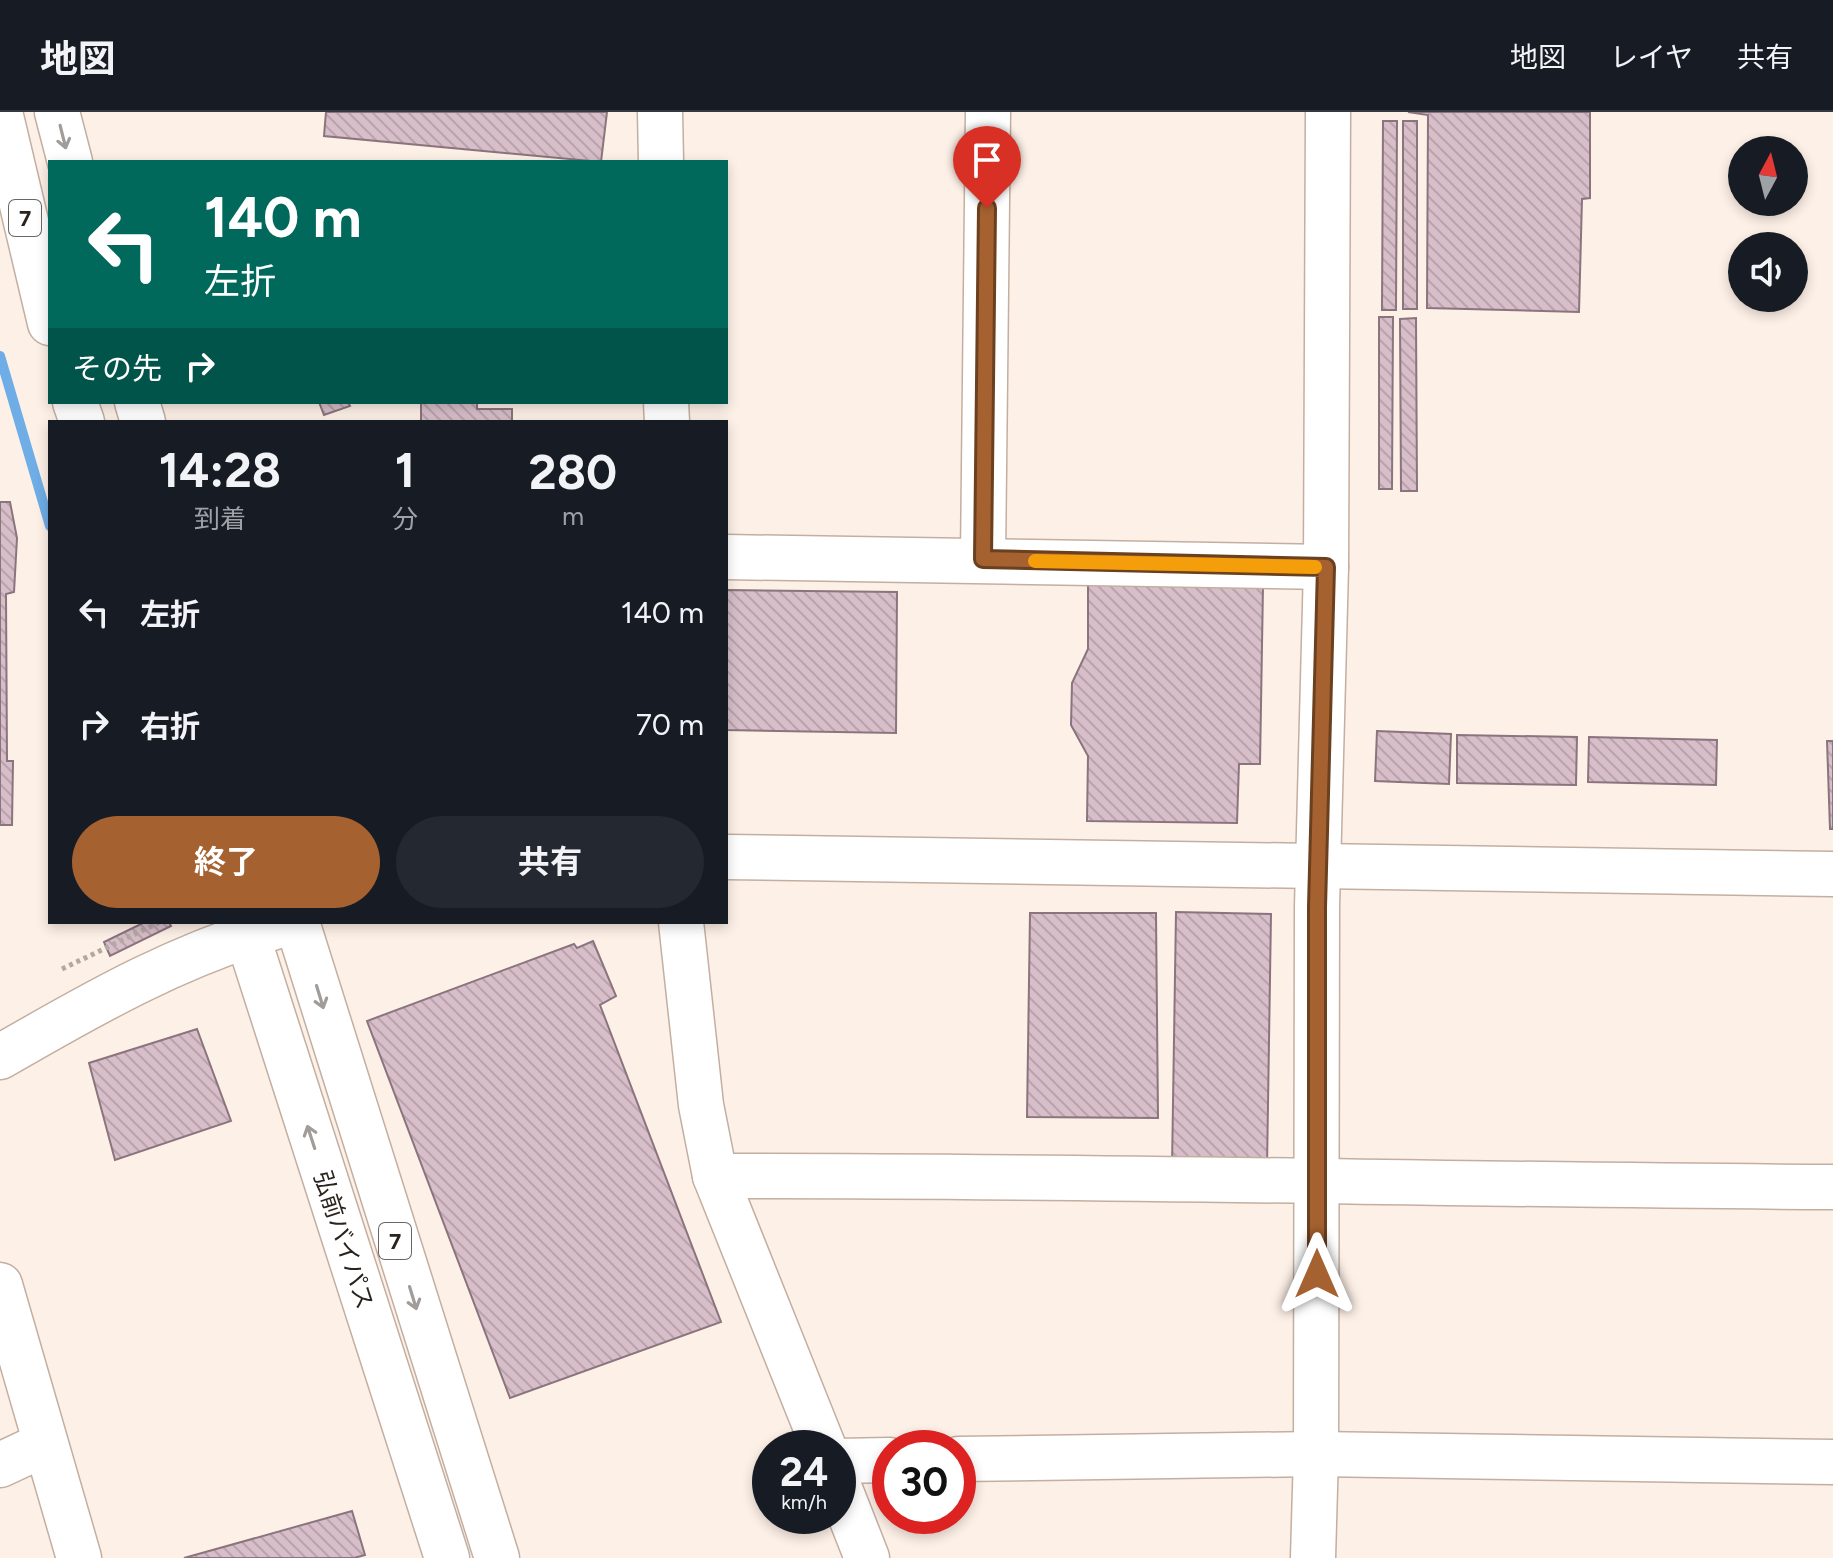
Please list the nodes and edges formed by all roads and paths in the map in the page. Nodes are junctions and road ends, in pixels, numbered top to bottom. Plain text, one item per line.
1 (0, 112) edge
2 (57, 112) edge
3 (660, 112) edge
4 (988, 112) edge
5 (1328, 112) edge
6 (69, 160) edge
7 (661, 160) edge
8 (48, 315) edge
9 (728, 557) edge
10 (983, 559) junction
11 (1326, 567) junction
12 (728, 857) edge
13 (1319, 866) junction
14 (1833, 874) edge
15 (156, 924) edge
16 (278, 924) edge
17 (296, 924) edge
18 (681, 924) edge
19 (245, 928) edge
20 (62, 969) dead end
21 (0, 1057) edge
22 (715, 1176) junction
23 (1317, 1184) junction
24 (1833, 1187) edge
25 (0, 1285) edge
26 (430, 1353) junction
27 (402, 1422) junction
28 (817, 1430) edge
29 (45, 1444) junction
30 (1316, 1454) junction
31 (976, 1459) edge
32 (1833, 1462) edge
33 (0, 1465) edge
34 (856, 1530) edge
35 (79, 1558) edge
36 (437, 1558) edge
37 (447, 1558) edge
38 (497, 1558) edge
39 (510, 1558) edge
40 (867, 1558) edge
41 (1313, 1558) edge

1 - 8 main road, 7
2 -> 6 main road
3 - 7 main road
4 - 10 main road
5 - 11 main road
9 - 10 main road
10 - 11 main road
11 - 13 main road
12 - 13 main road
13 - 14 main road
13 - 23 main road
15 - 20 path
16 - 19 main road
17 -> 26 main road, 弘前バイパス / 7
18 - 22 main road
19 - 21 main road
27 -> 19 main road, 弘前バイパス / 7
22 - 23 main road
22 - 28 main road
23 - 24 main road
23 - 30 main road
25 - 29 main road
26 - 38 main road, 弘前バイパス / 7
26 - 39 main road, 7
27 - 36 main road, 7
27 - 37 main road, 弘前バイパス / 7
29 - 33 main road
29 - 35 main road
30 - 31 main road
30 - 32 main road
30 - 41 main road
34 - 40 main road

